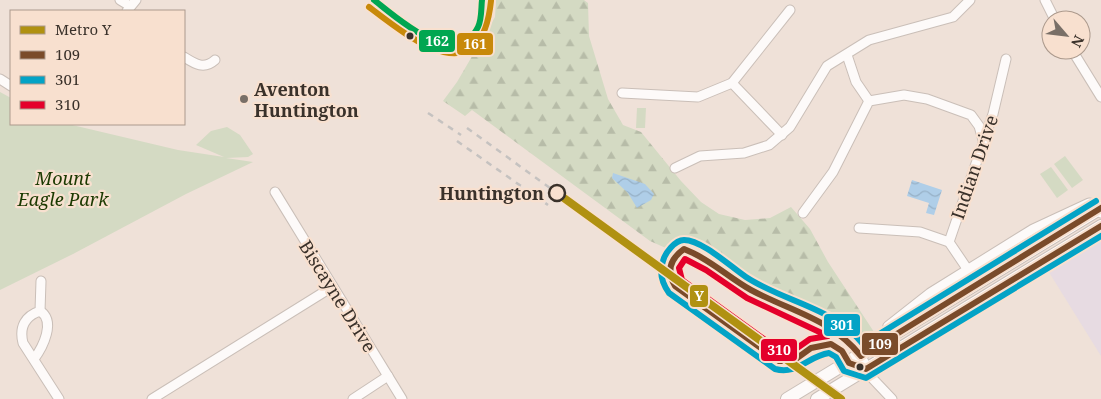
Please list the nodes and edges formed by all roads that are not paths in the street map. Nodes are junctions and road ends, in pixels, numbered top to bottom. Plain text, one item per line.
1 (120, 0) edge
2 (970, 0) edge
3 (132, 4) edge
4 (790, 10) dead end
5 (847, 55) junction
6 (185, 58) edge
7 (1006, 59) dead end
8 (215, 60) dead end
9 (1078, 60) edge
10 (732, 83) junction
11 (622, 93) dead end
12 (1101, 97) edge
13 (869, 101) junction
14 (782, 135) junction
15 (984, 140) junction
16 (675, 168) dead end
17 (275, 192) dead end
18 (1100, 210) edge
19 (803, 213) dead end
20 (1101, 226) edge
21 (860, 228) dead end
22 (949, 242) junction
23 (968, 270) junction
24 (41, 281) dead end
25 (332, 287) junction
26 (40, 311) junction
27 (894, 336) junction
28 (861, 356) junction
29 (34, 359) junction
30 (849, 363) junction
31 (866, 369) junction
32 (388, 376) junction
33 (59, 399) edge
34 (152, 399) edge
35 (353, 399) edge
36 (402, 399) edge
37 (787, 399) edge
38 (817, 399) edge
39 (892, 399) edge

1 - 3 street
2 - 5 street
4 - 10 street
5 - 13 street
5 - 14 street
6 - 8 street
7 - 15 street, Indian Drive
9 - 12 street
10 - 11 street
10 - 14 street
13 - 15 street
13 - 19 street
14 - 16 street
15 - 22 street, Indian Drive
17 - 25 street, Biscayne Drive
18 - 23 street
18 - 27 main road
20 - 31 main road
21 - 22 street
22 - 23 street, Indian Drive
23 - 27 street
24 - 26 street
25 - 32 street, Biscayne Drive
25 - 34 street
26 - 29 street
26 - 29 street
27 - 28 main road
28 - 30 main road
28 - 31 street
29 - 33 street
30 - 31 street
30 - 37 main road
31 - 38 main road
31 - 39 street
32 - 35 street
32 - 36 street, Biscayne Drive

